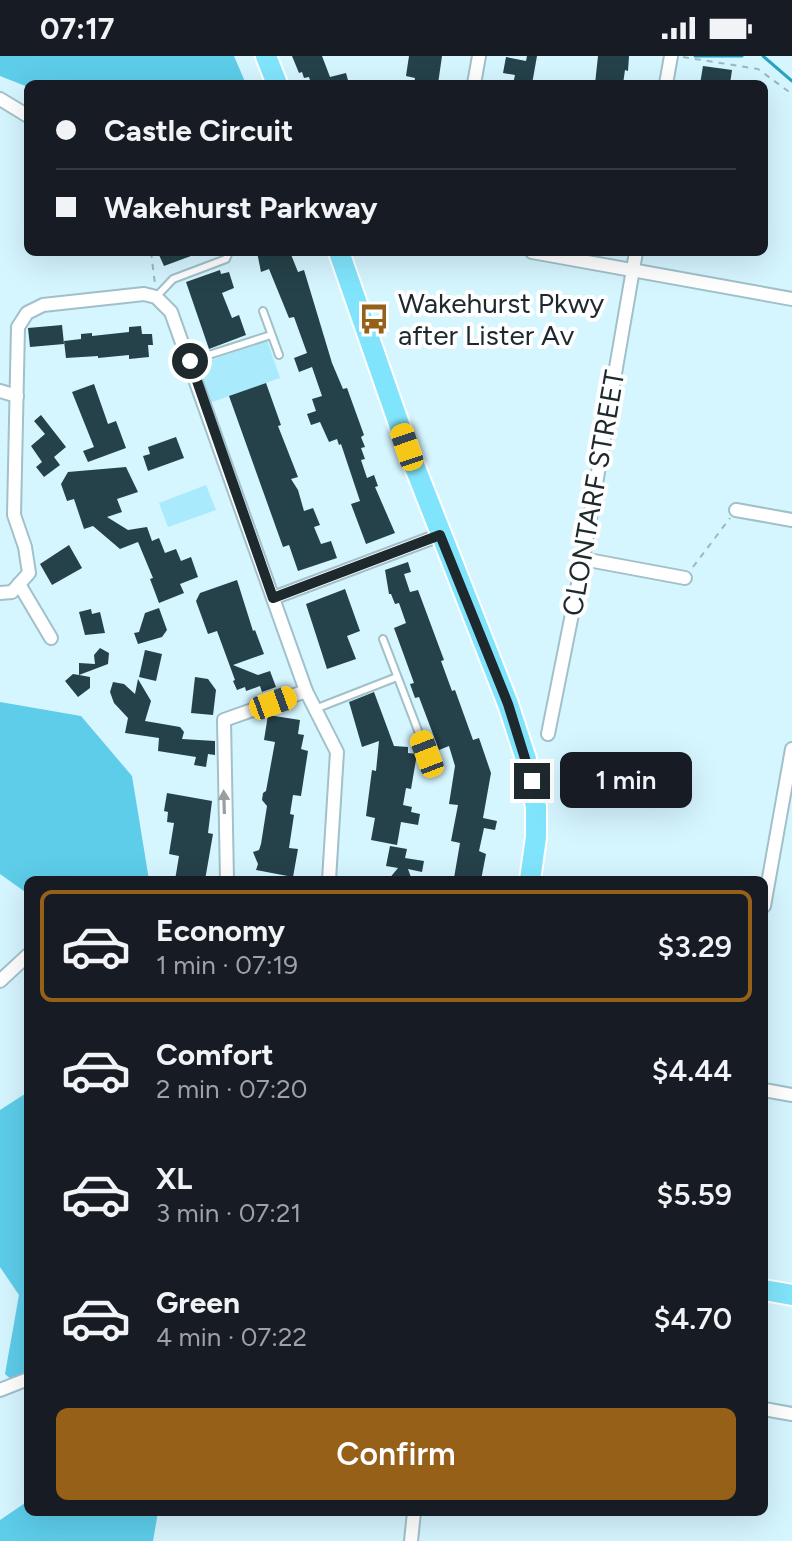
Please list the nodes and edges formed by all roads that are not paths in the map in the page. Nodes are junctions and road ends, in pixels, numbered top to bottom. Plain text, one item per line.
1 (266, 56) edge
2 (479, 56) edge
3 (671, 56) edge
4 (275, 80) edge
5 (475, 80) edge
6 (667, 80) edge
7 (0, 99) edge
8 (24, 114) edge
9 (227, 256) edge
10 (340, 256) edge
11 (554, 256) edge
12 (635, 256) edge
13 (633, 270) junction
14 (156, 297) junction
15 (792, 299) edge
16 (263, 311) dead end
17 (271, 335) junction
18 (279, 355) dead end
19 (190, 361) junction
20 (0, 391) edge
21 (17, 396) junction
22 (736, 510) road end
23 (792, 520) edge
24 (440, 535) junction
25 (583, 559) junction
26 (685, 578) road end
27 (19, 584) junction
28 (0, 593) edge
29 (273, 598) junction
30 (51, 638) dead end
31 (383, 639) dead end
32 (397, 677) junction
33 (306, 691) junction
34 (315, 709) junction
35 (548, 734) dead end
36 (792, 749) edge
37 (427, 754) dead end
38 (227, 876) edge
39 (329, 876) edge
40 (531, 876) edge
41 (768, 884) edge
42 (24, 959) edge
43 (0, 981) edge
44 (768, 1091) edge
45 (792, 1095) edge
46 (768, 1291) edge
47 (792, 1295) edge
48 (24, 1381) edge
49 (0, 1390) edge
50 (768, 1410) edge
51 (792, 1414) edge
52 (410, 1516) edge
53 (411, 1541) edge

1 - 4 main road
2 - 5 street
3 - 6 street
7 - 8 street
9 - 14 lane
10 - 24 main road
11 - 13 street
12 - 13 street, CLONTARF STREET
13 - 15 street
13 - 25 street, CLONTARF STREET
14 - 19 street
14 - 21 street
16 - 17 lane
17 - 18 lane
17 - 19 lane
19 - 29 street
20 - 21 street
21 - 27 street
22 - 23 street
24 - 29 street
24 - 40 main road
25 - 26 street
25 - 35 street, CLONTARF STREET
27 - 28 street
27 - 30 street
29 - 33 street
31 - 32 lane
32 - 34 lane
32 - 37 lane
33 - 34 street
38 -> 33 street
34 - 39 street
36 - 41 street
42 - 43 street
44 - 45 street
46 - 47 main road
48 - 49 street
50 - 51 street
52 - 53 street

